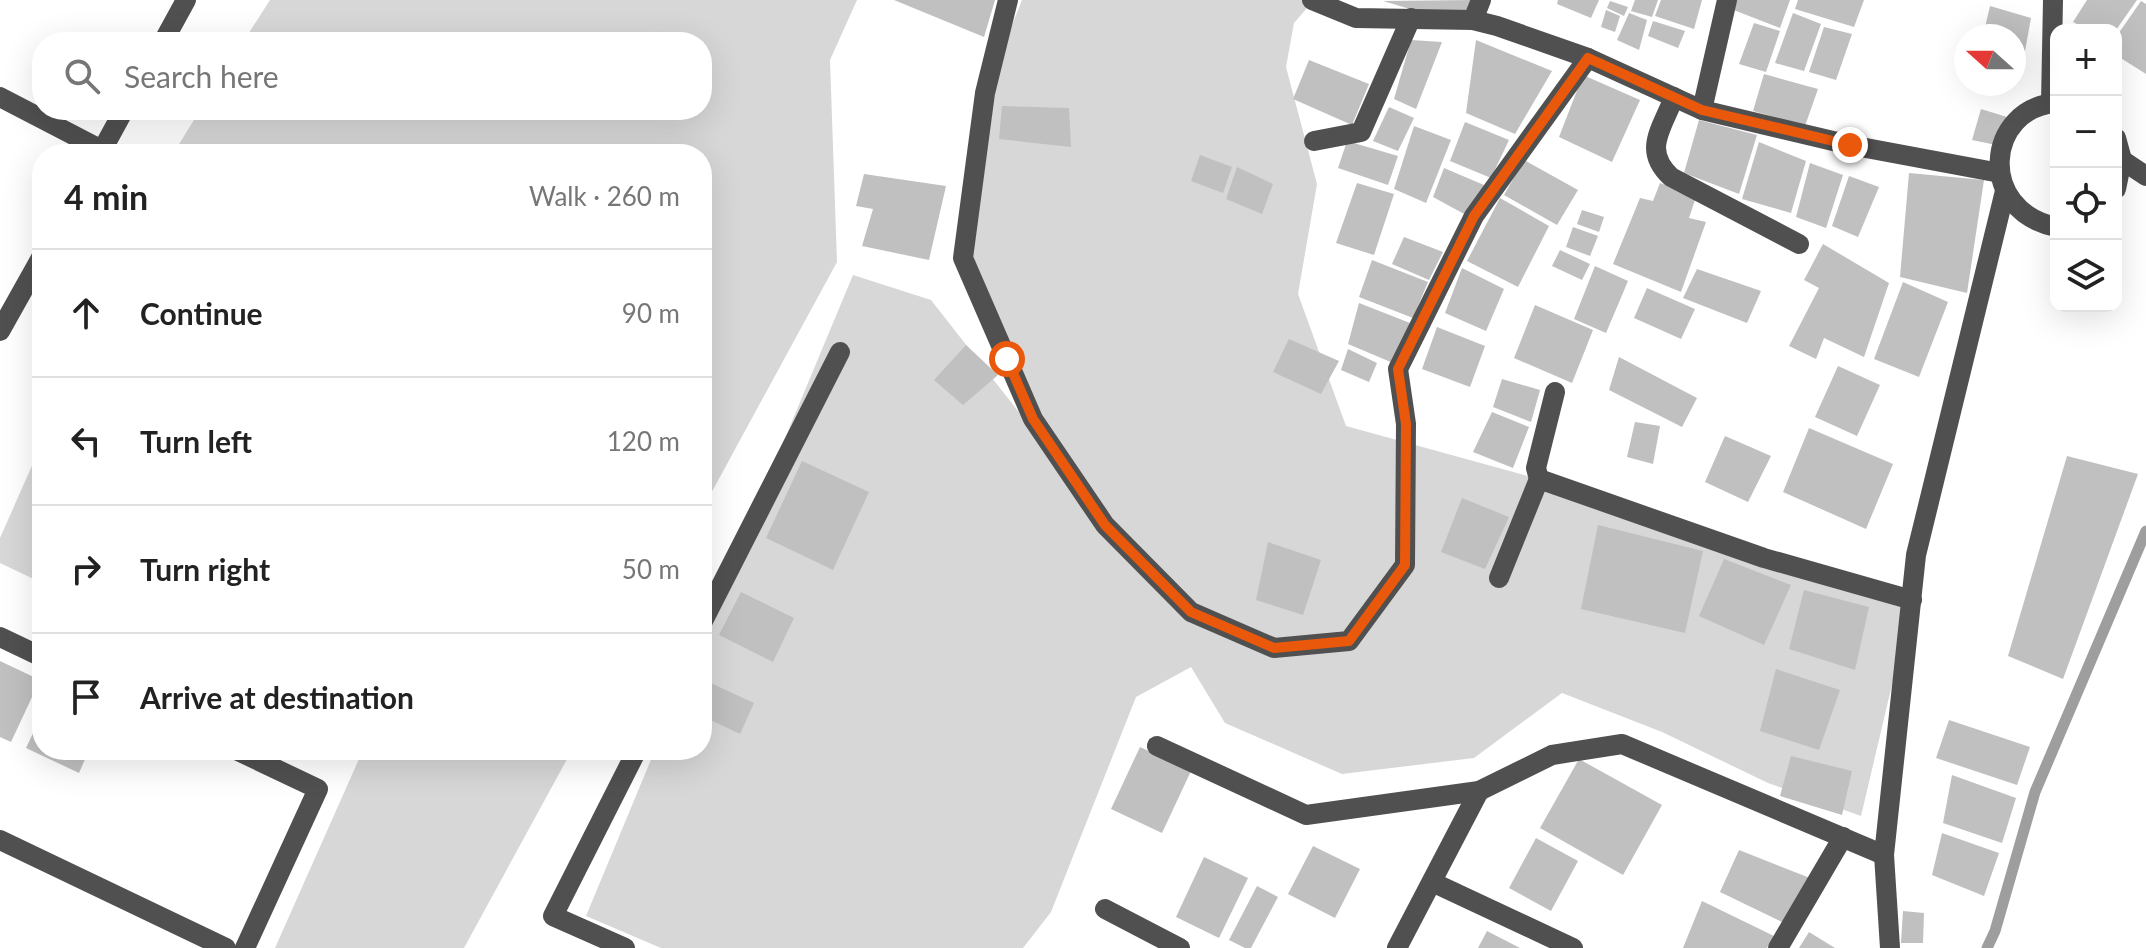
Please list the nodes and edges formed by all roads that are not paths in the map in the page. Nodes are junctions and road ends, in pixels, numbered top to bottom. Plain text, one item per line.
1 (186, 0) edge
2 (1008, 0) edge
3 (1481, 0) edge
4 (1727, 0) edge
5 (2053, 0) edge
6 (1319, 1) edge
7 (1411, 18) junction
8 (1473, 20) junction
9 (168, 32) edge
10 (1588, 58) junction
11 (2054, 96) edge
12 (0, 97) edge
13 (1674, 97) junction
14 (2050, 104) edge
15 (1702, 110) junction
16 (32, 114) edge
17 (42, 120) edge
18 (119, 120) edge
19 (1314, 141) dead end
20 (86, 144) edge
21 (105, 144) edge
22 (2122, 160) edge
23 (2146, 176) edge
24 (2002, 182) junction
25 (2050, 225) edge
26 (1799, 244) dead end
27 (32, 274) edge
28 (0, 331) edge
29 (840, 352) dead end
30 (1555, 392) dead end
31 (1539, 479) junction
32 (1499, 578) dead end
33 (1912, 600) junction
34 (712, 603) edge
35 (0, 637) edge
36 (32, 652) edge
37 (1157, 746) dead end
38 (257, 760) edge
39 (632, 760) edge
40 (1479, 791) junction
41 (1843, 837) junction
42 (0, 840) edge
43 (1884, 855) junction
44 (1432, 882) junction
45 (1105, 909) dead end
46 (226, 948) edge
47 (245, 948) edge
48 (625, 948) edge
49 (1180, 948) edge
50 (1397, 948) edge
51 (1573, 948) edge
52 (1778, 948) edge
53 (1890, 948) edge

1 - 9 street
2 - 10 street
3 - 8 street
4 - 15 street
5 - 11 street
6 - 7 street
7 - 8 street
7 - 19 street
8 - 10 street
10 - 13 street
12 - 16 street
13 - 15 street
13 - 26 street
14 - 24 street
15 - 24 street
17 - 20 street
18 - 21 street
22 - 23 street
24 - 25 street
24 - 33 street
27 - 28 street
29 - 34 street
30 - 31 street
31 - 32 street
31 - 33 street
33 - 43 street
35 - 36 street
37 - 40 street
38 - 47 street
39 - 48 street
40 - 41 street
40 - 44 street
41 - 43 street
41 - 52 street
42 - 46 street
43 - 53 street
44 - 50 street
44 - 51 street
45 - 49 street

